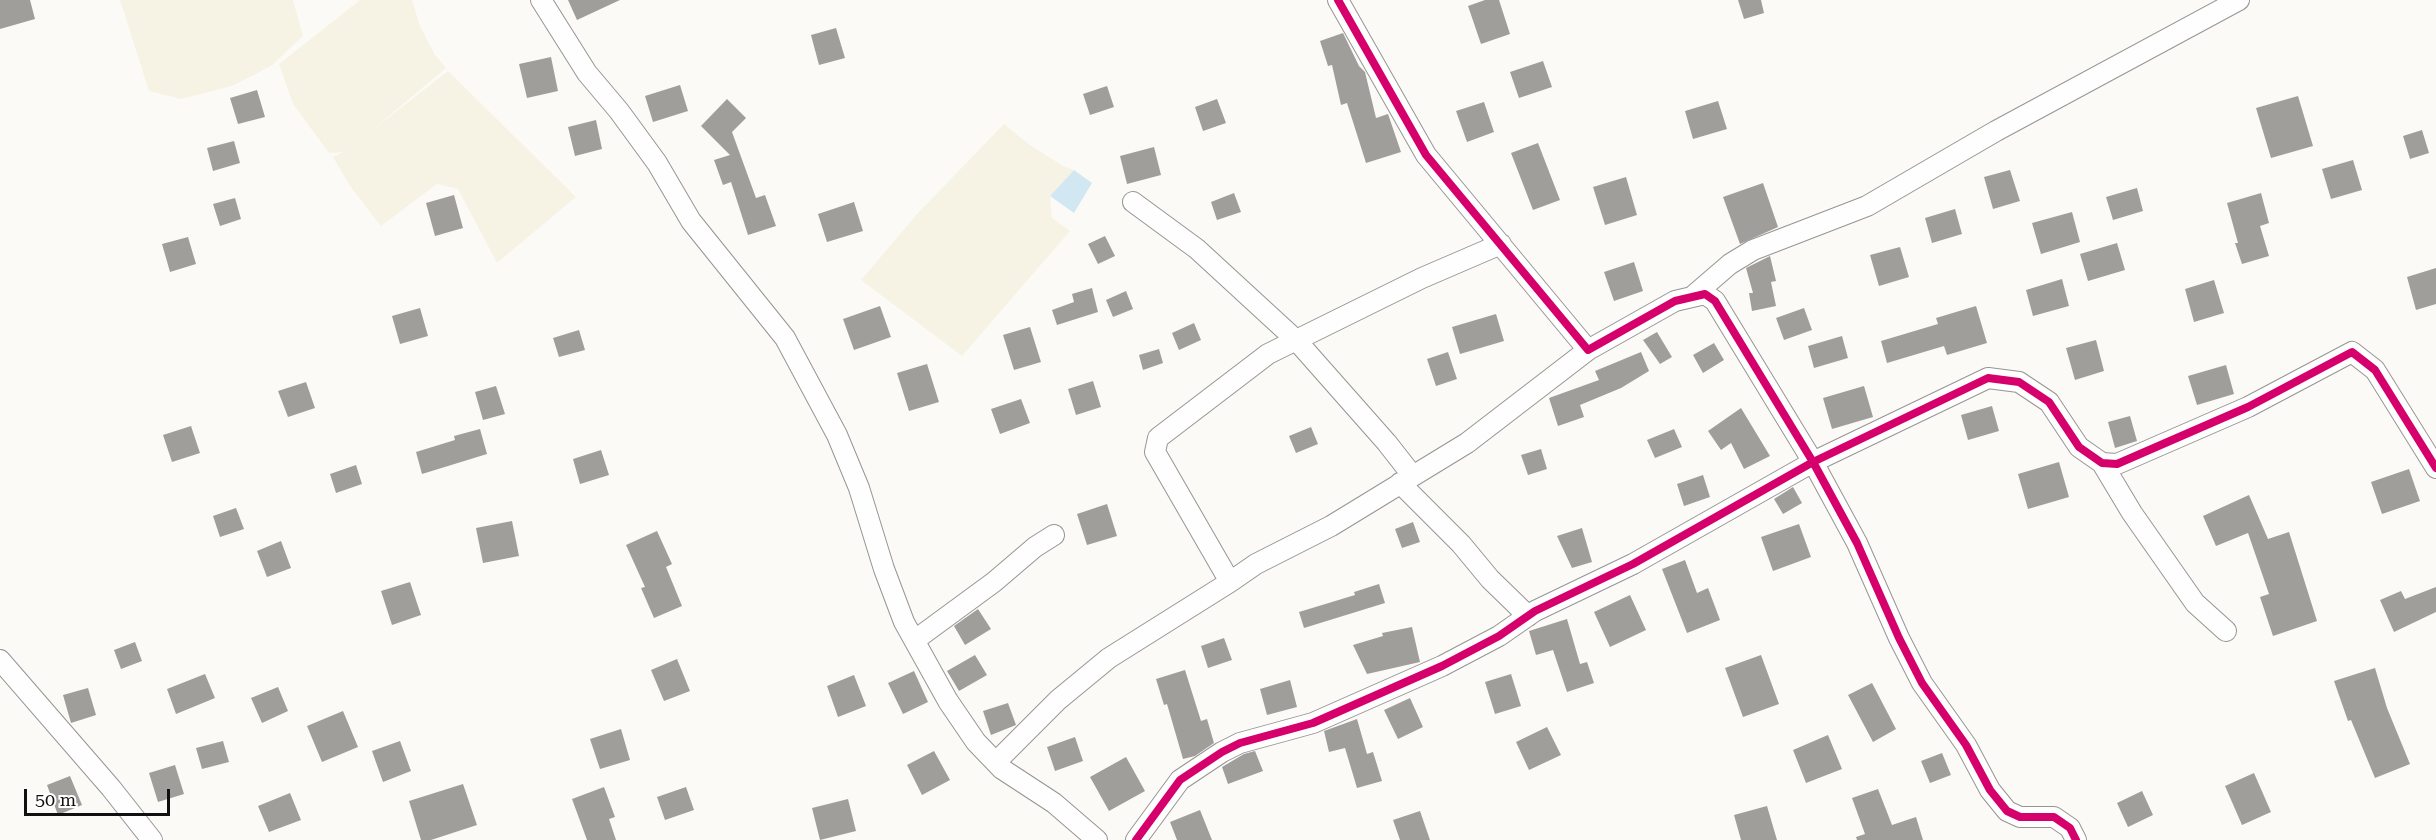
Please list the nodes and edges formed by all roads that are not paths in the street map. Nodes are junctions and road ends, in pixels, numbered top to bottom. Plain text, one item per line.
1 (541, 0) edge
2 (1338, 0) edge
3 (2239, 0) edge
4 (1133, 202) dead end
5 (1501, 244) junction
6 (1694, 296) junction
7 (1296, 340) junction
8 (1588, 350) junction
9 (1814, 462) junction
10 (2102, 463) junction
11 (2436, 468) edge
12 (1406, 479) junction
13 (1054, 535) dead end
14 (1230, 582) junction
15 (1528, 616) junction
16 (2226, 631) dead end
17 (915, 640) junction
18 (0, 660) edge
19 (996, 762) junction
20 (1086, 836) edge
21 (152, 840) edge
22 (1136, 840) edge
23 (2076, 840) edge

1 - 17 street
2 - 5 street
3 - 6 street
4 - 7 street
5 - 7 street
5 - 8 street
6 - 8 street
6 - 9 street
7 - 12 street
7 - 14 street
8 - 12 street
9 - 10 street
9 - 15 street
9 - 23 street
10 - 11 street
10 - 16 street
12 - 14 street
12 - 15 street
13 - 17 street
14 - 19 street
15 - 22 street
17 - 19 street
18 - 21 street
19 - 20 street

